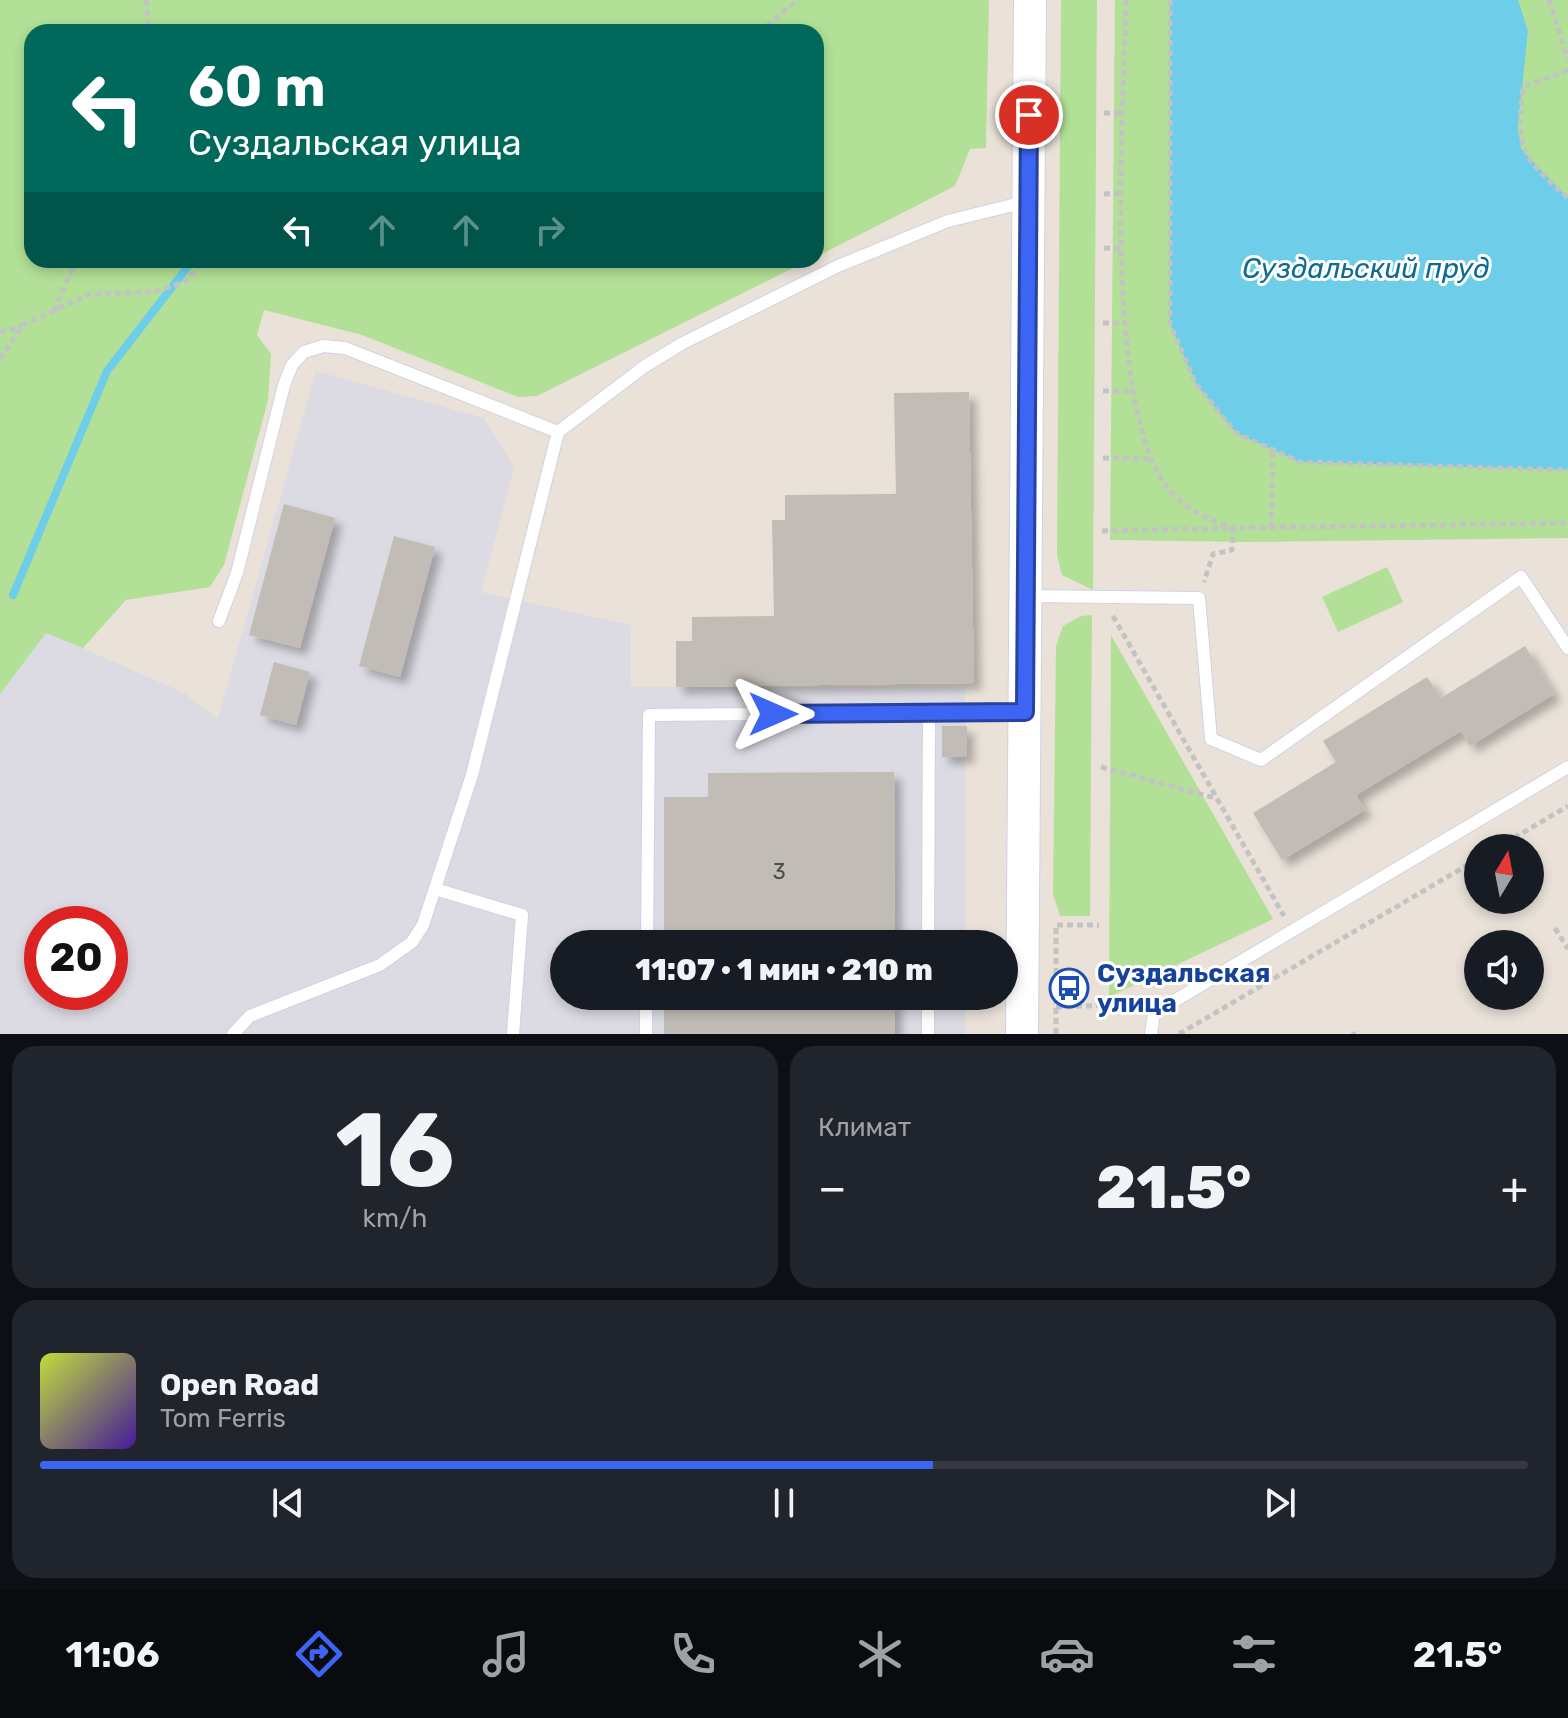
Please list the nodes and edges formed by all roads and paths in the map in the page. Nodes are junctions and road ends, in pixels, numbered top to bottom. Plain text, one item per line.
1 (146, 0) edge
2 (798, 0) edge
3 (1030, 0) edge
4 (1126, 0) edge
5 (1170, 0) edge
6 (1549, 0) edge
7 (148, 24) edge
8 (769, 24) edge
9 (1561, 31) junction
10 (1568, 36) edge
11 (1568, 60) edge
12 (1568, 70) edge
13 (1104, 113) dead end
14 (1124, 113) junction
15 (1122, 193) junction
16 (1104, 194) dead end
17 (1568, 198) edge
18 (1028, 201) junction
19 (1104, 248) dead end
20 (1122, 249) junction
21 (73, 268) edge
22 (197, 268) edge
23 (54, 311) junction
24 (1103, 323) dead end
25 (1126, 323) junction
26 (23, 325) junction
27 (0, 332) edge
28 (0, 359) edge
29 (1103, 391) dead end
30 (1134, 391) junction
31 (558, 432) junction
32 (1273, 450) junction
33 (1103, 458) dead end
34 (1151, 459) junction
35 (1568, 470) edge
36 (1568, 523) edge
37 (1233, 528) junction
38 (1271, 528) junction
39 (1102, 531) dead end
40 (1026, 596) junction
41 (1102, 597) junction
42 (1199, 598) junction
43 (219, 621) dead end
44 (1568, 648) edge
45 (929, 712) junction
46 (1025, 712) junction
47 (1101, 767) dead end
48 (1568, 767) edge
49 (1217, 798) junction
50 (1568, 806) edge
51 (1521, 834) edge
52 (1464, 867) edge
53 (435, 889) junction
54 (1286, 921) dead end
55 (1099, 925) dead end
56 (1555, 928) dead end
57 (647, 930) edge
58 (928, 930) edge
59 (1568, 949) edge
60 (1149, 1000) dead end
61 (1056, 1007) junction
62 (646, 1010) edge
63 (928, 1010) edge
64 (233, 1034) edge
65 (513, 1034) edge
66 (646, 1034) edge
67 (928, 1034) edge
68 (1022, 1034) edge
69 (1056, 1034) edge
70 (1151, 1034) edge
71 (1179, 1034) edge

1 - 7 path
2 - 8 path
3 - 18 street
4 - 14 path
5 - 32 path
6 - 9 path
9 - 10 path
9 - 11 path
12 - 17 path
13 - 14 path
14 - 15 path
15 - 16 path
15 - 20 path
18 - 31 lane
18 - 40 street
19 - 20 path
20 - 25 path
21 - 23 path
22 - 23 path
23 - 26 path
24 - 25 path
25 - 30 path
26 - 27 path
26 - 28 path
29 - 30 path
30 - 34 path
31 - 43 lane
31 - 53 lane
32 - 35 path
32 - 38 path
33 - 34 path
34 - 37 path
36 - 38 path
37 - 38 path
37 - 39 path
37 - 42 path
40 - 41 lane
40 - 46 street
41 - 42 lane
41 - 49 path
42 - 44 lane
45 - 46 lane
45 - 57 lane
45 - 58 lane
46 - 68 street
47 - 49 path
48 - 70 lane
49 - 54 path
50 - 51 path
52 - 71 path
53 - 64 lane
53 - 65 lane
55 - 61 path
56 - 59 path
60 - 61 path
61 - 69 path
62 - 66 lane
63 - 67 lane

